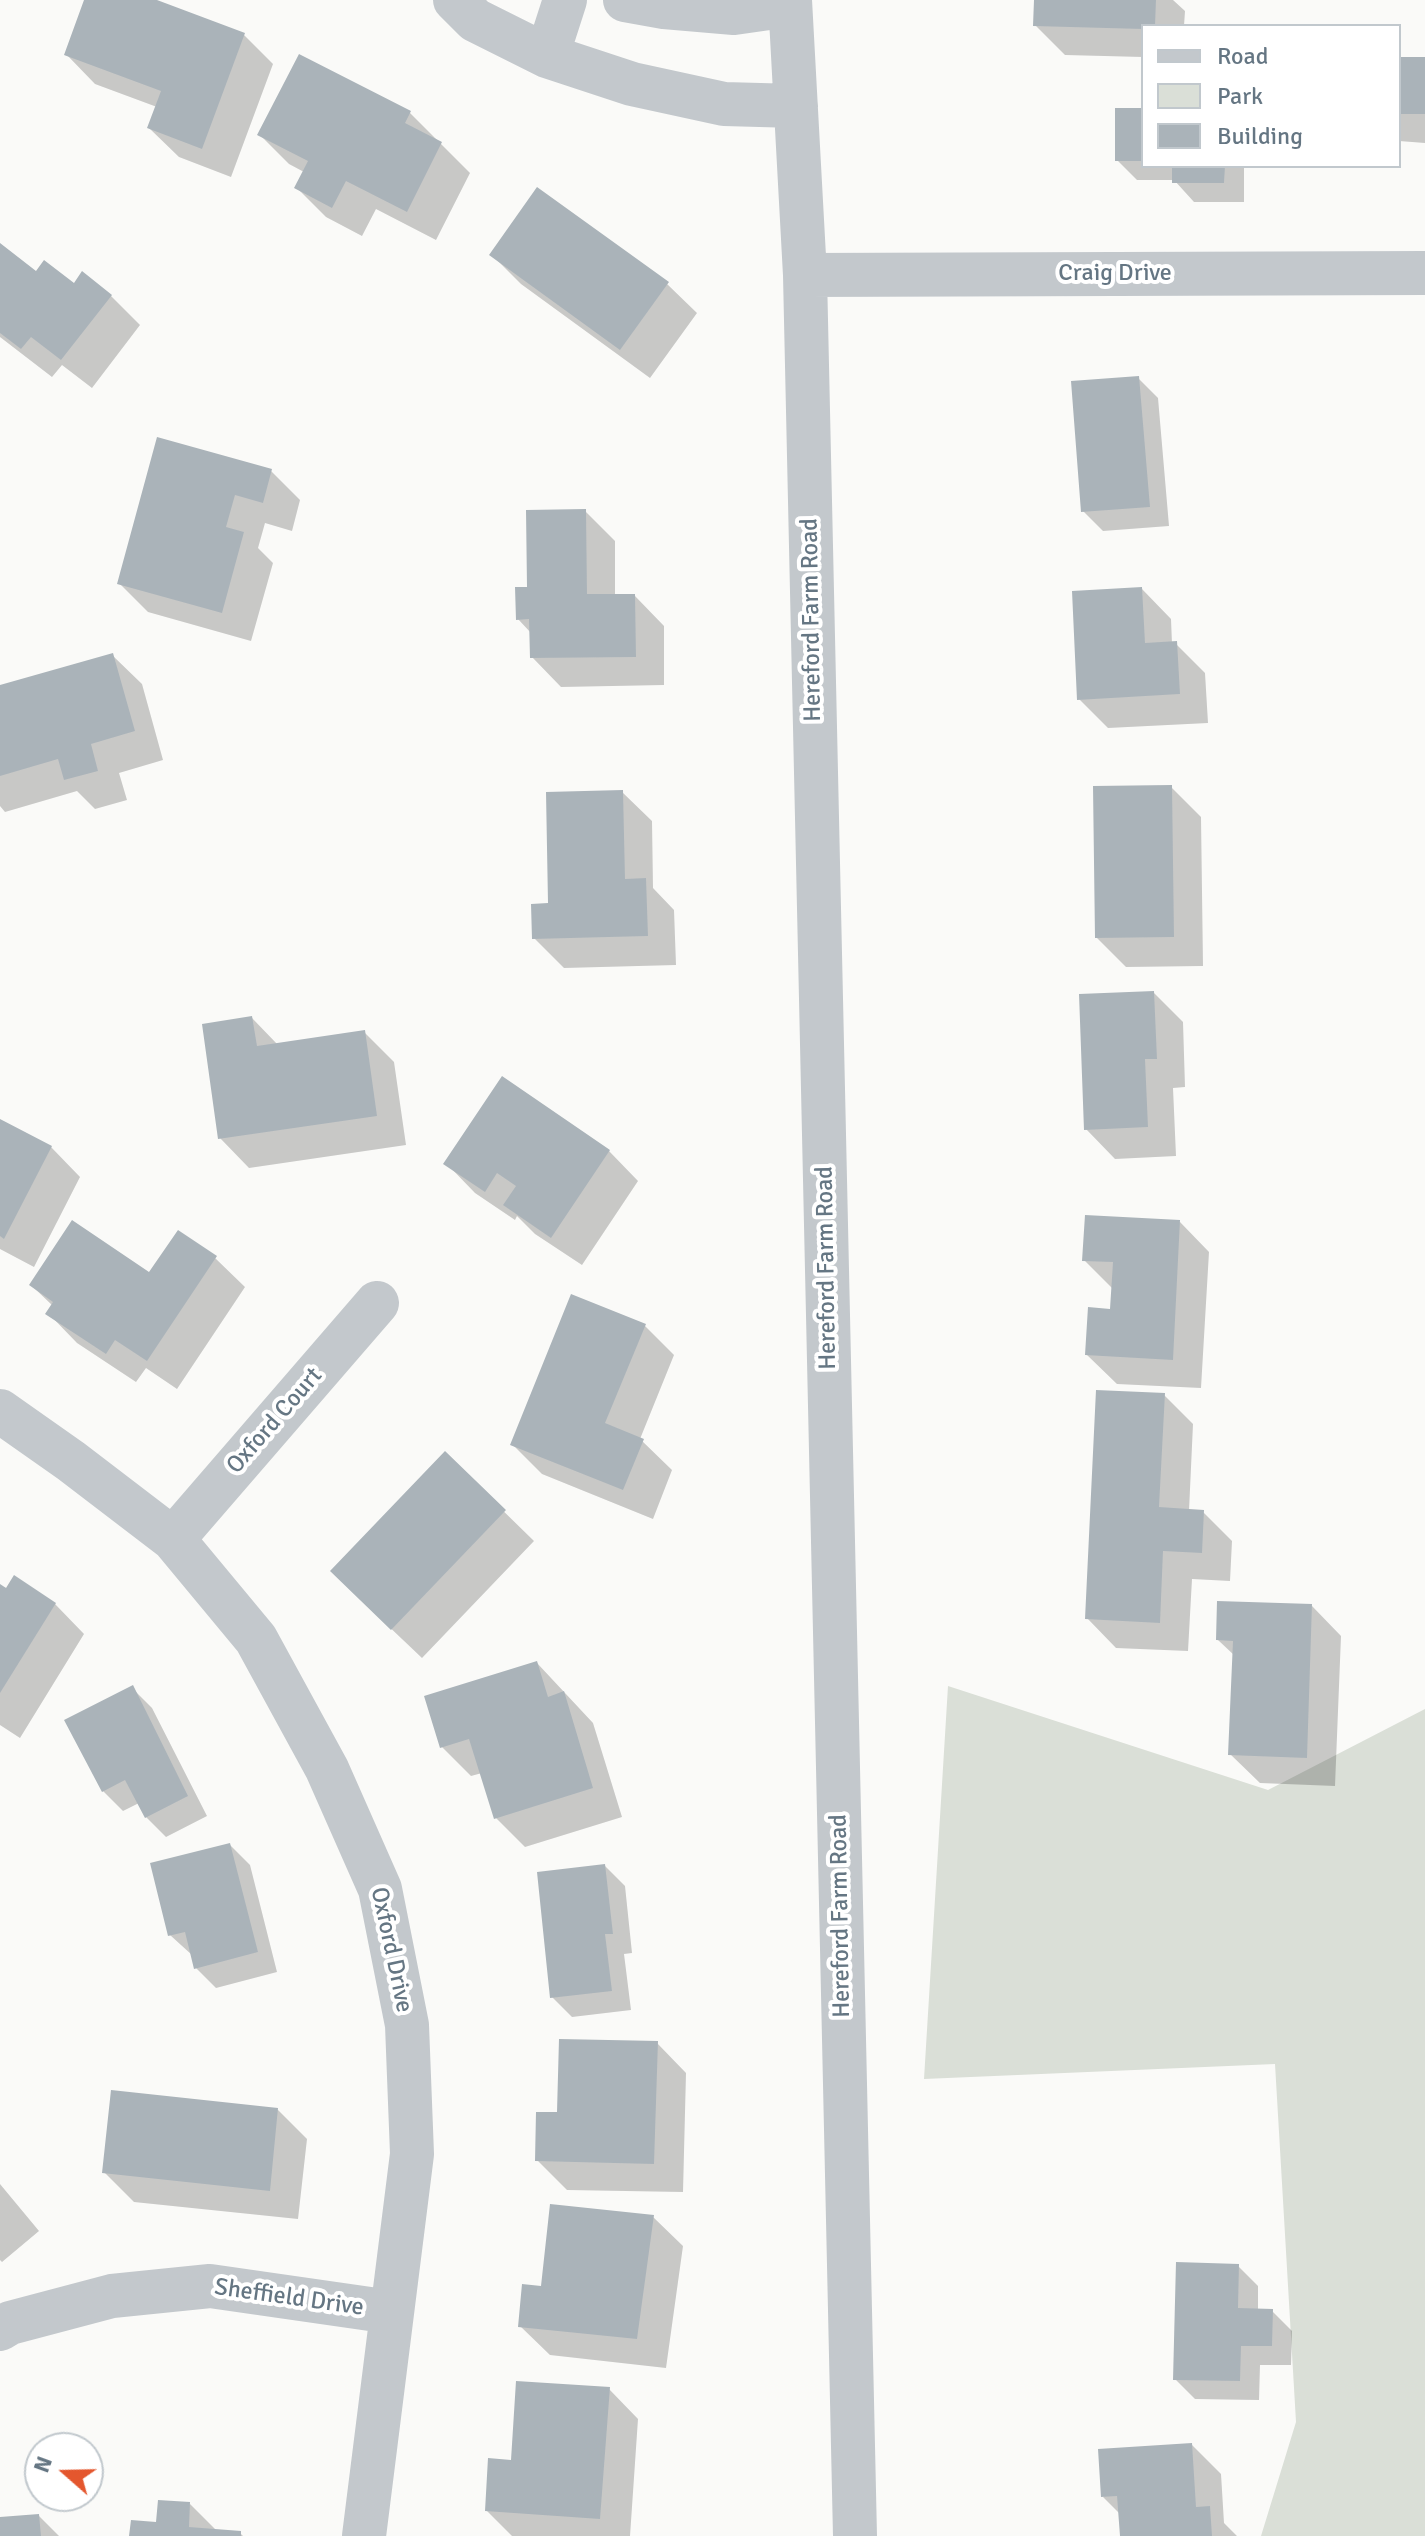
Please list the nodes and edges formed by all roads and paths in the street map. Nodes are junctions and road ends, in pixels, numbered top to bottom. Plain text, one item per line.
1 (455, 0) edge
2 (565, 0) edge
3 (625, 0) edge
4 (790, 3) edge
5 (547, 56) junction
6 (796, 106) junction
7 (1425, 273) edge
8 (805, 275) junction
9 (377, 1303) dead end
10 (0, 1411) edge
11 (173, 1539) junction
12 (391, 2312) junction
13 (0, 2329) edge
14 (364, 2536) edge
15 (855, 2536) edge

1 - 5 street
2 - 5 street
3 - 4 street
4 - 6 street, Hereford Farm Road
5 - 6 street
6 - 8 street, Hereford Farm Road
7 - 8 street, Craig Drive
8 - 15 street, Hereford Farm Road
9 - 11 street, Oxford Court
10 - 11 street, Oxford Drive
11 - 12 street, Oxford Drive
12 - 13 street, Sheffield Drive
12 - 14 street, Oxford Drive

